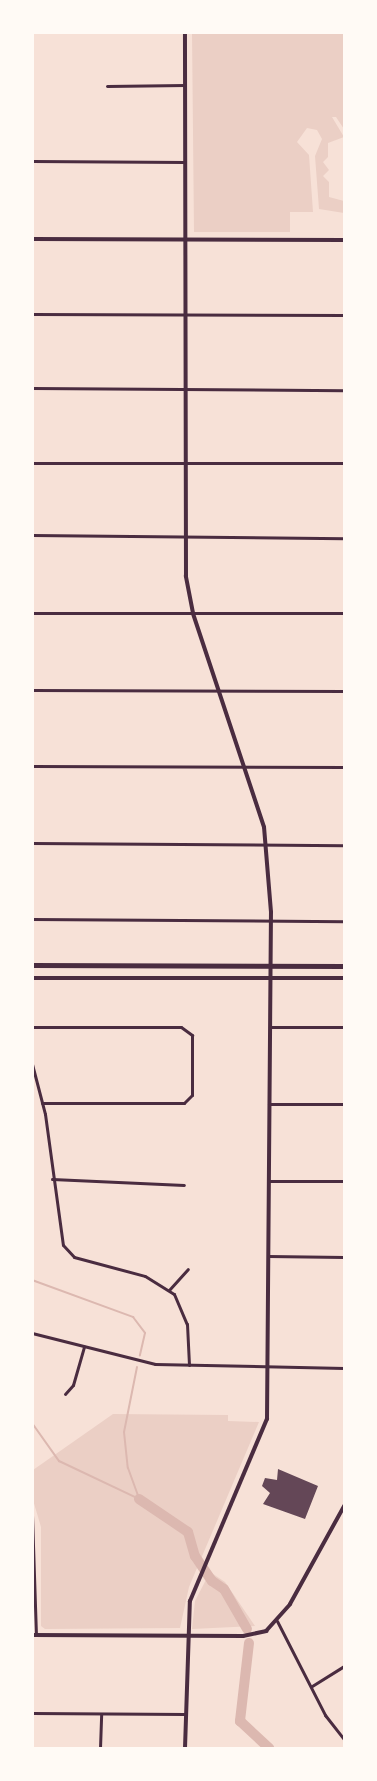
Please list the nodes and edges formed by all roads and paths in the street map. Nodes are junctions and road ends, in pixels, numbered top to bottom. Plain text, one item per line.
1 (185, 32) edge
2 (184, 85) junction
3 (107, 86) dead end
4 (32, 161) edge
5 (185, 162) junction
6 (32, 239) edge
7 (186, 240) junction
8 (344, 240) edge
9 (32, 314) edge
10 (185, 315) junction
11 (344, 315) edge
12 (32, 388) edge
13 (185, 390) junction
14 (344, 390) edge
15 (32, 463) edge
16 (185, 463) junction
17 (344, 463) edge
18 (32, 535) edge
19 (185, 537) junction
20 (344, 538) edge
21 (32, 613) edge
22 (193, 613) junction
23 (344, 613) edge
24 (32, 690) edge
25 (344, 691) edge
26 (219, 692) junction
27 (32, 766) edge
28 (344, 767) edge
29 (246, 768) junction
30 (32, 843) edge
31 (268, 845) junction
32 (344, 846) edge
33 (32, 919) edge
34 (344, 921) edge
35 (270, 922) junction
36 (32, 965) edge
37 (270, 966) junction
38 (344, 966) edge
39 (32, 978) edge
40 (270, 978) junction
41 (344, 978) edge
42 (32, 1027) edge
43 (270, 1027) junction
44 (344, 1027) edge
45 (32, 1064) edge
46 (42, 1104) junction
47 (269, 1104) junction
48 (344, 1104) edge
49 (52, 1179) junction
50 (268, 1181) junction
51 (344, 1181) edge
52 (184, 1185) dead end
53 (268, 1256) junction
54 (344, 1257) edge
55 (188, 1269) dead end
56 (169, 1290) junction
57 (32, 1333) edge
58 (84, 1347) junction
59 (189, 1365) junction
60 (267, 1366) junction
61 (344, 1368) edge
62 (65, 1394) dead end
63 (344, 1506) edge
64 (32, 1515) edge
65 (278, 1621) junction
66 (34, 1635) edge
67 (186, 1636) junction
68 (344, 1666) edge
69 (312, 1686) junction
70 (32, 1713) edge
71 (101, 1714) junction
72 (185, 1714) junction
73 (344, 1739) edge
74 (100, 1748) edge
75 (185, 1748) edge

1 - 2 street
2 - 3 street
2 - 5 street
4 - 5 street
5 - 7 street
6 - 7 street
7 - 8 street
7 - 10 street
9 - 10 street
10 - 11 street
10 - 13 street
12 - 13 street
13 - 14 street
13 - 16 street
15 - 16 street
16 - 17 street
16 - 19 street
18 - 19 street
19 - 20 street
19 - 22 street
21 - 22 street
22 - 23 street
22 - 26 street
24 - 26 street
25 - 26 street
26 - 29 street
27 - 29 street
28 - 29 street
29 - 31 street
30 - 31 street
31 - 32 street
31 - 35 street
33 - 35 street
34 - 35 street
35 - 37 street
36 - 37 main road
37 - 38 main road
37 - 40 street
39 - 40 main road
40 - 41 main road
40 - 43 street
42 - 46 street
43 - 44 street
43 - 47 street
45 - 46 street
46 - 49 street
47 - 48 street
47 - 50 street
49 - 52 street
49 - 56 street
50 - 51 street
50 - 53 street
53 - 54 street
53 - 60 street
55 - 56 street
56 - 59 street
57 - 58 street
58 - 59 street
58 - 62 street
59 - 60 street
60 - 61 street
60 - 67 street
63 - 65 street
64 - 66 street
65 - 67 street
65 - 69 street
66 - 67 street
67 - 72 street
68 - 69 street
69 - 73 street
70 - 71 street
71 - 72 street
71 - 74 street
72 - 75 street

